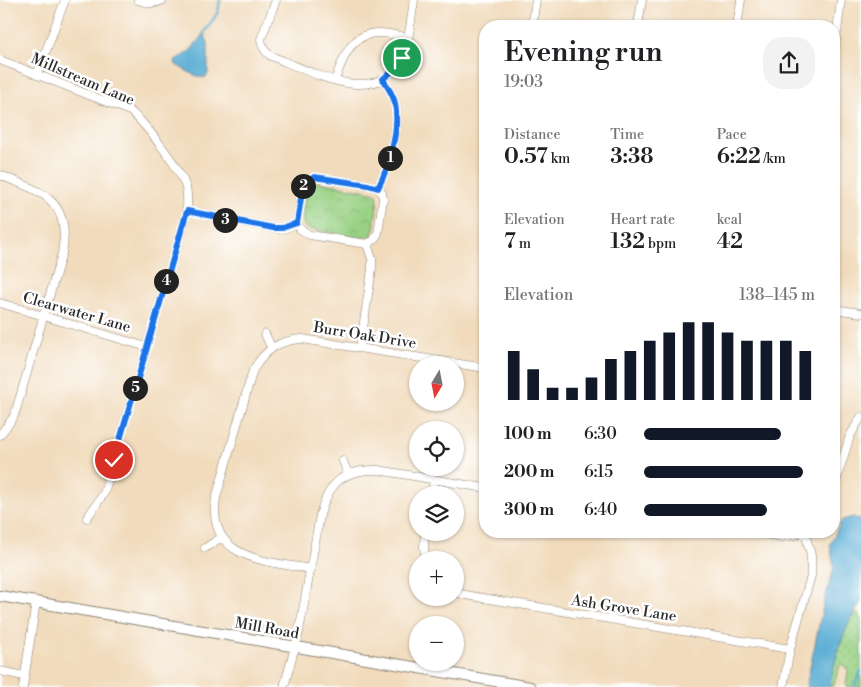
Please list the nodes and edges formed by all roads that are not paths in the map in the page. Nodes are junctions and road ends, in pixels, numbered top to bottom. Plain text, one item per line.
1 (66, 0) edge
2 (138, 0) edge
3 (163, 0) edge
4 (276, 0) edge
5 (414, 0) edge
6 (536, 0) edge
7 (642, 0) edge
8 (741, 0) edge
9 (841, 0) edge
10 (533, 20) edge
11 (639, 20) edge
12 (738, 20) edge
13 (838, 20) edge
14 (407, 37) junction
15 (0, 60) edge
16 (37, 75) junction
17 (383, 79) junction
18 (335, 80) junction
19 (0, 176) edge
20 (378, 188) junction
21 (187, 211) junction
22 (297, 223) junction
23 (367, 244) junction
24 (0, 303) edge
25 (840, 310) edge
26 (861, 313) edge
27 (44, 317) junction
28 (265, 334) dead end
29 (147, 347) junction
30 (271, 348) junction
31 (360, 348) junction
32 (479, 367) edge
33 (861, 417) edge
34 (0, 435) edge
35 (343, 461) dead end
36 (840, 468) edge
37 (348, 474) junction
38 (434, 479) junction
39 (433, 486) edge
40 (479, 487) edge
41 (87, 518) dead end
42 (222, 537) junction
43 (807, 538) edge
44 (205, 548) dead end
45 (310, 568) junction
46 (464, 595) edge
47 (0, 596) edge
48 (36, 602) junction
49 (295, 648) junction
50 (790, 649) junction
51 (0, 672) edge
52 (24, 676) junction
53 (22, 687) edge
54 (284, 687) edge
55 (530, 687) edge
56 (783, 687) edge

1 - 16 street
2 - 3 street
4 - 18 street
5 - 14 street
6 - 10 street
7 - 11 street
8 - 12 street
9 - 13 street
14 - 17 street
14 - 18 street
15 - 16 street, Millstream Lane
16 - 21 street, Millstream Lane
17 - 18 street
17 - 20 street
19 - 27 street
20 - 22 street
20 - 23 street
21 - 22 street
21 - 29 street
22 - 23 street
23 - 31 street
24 - 27 street, Clearwater Lane
25 - 26 street
27 - 29 street, Clearwater Lane
27 - 34 street
28 - 30 street
29 - 41 street
30 - 31 street, Burr Oak Drive
30 - 42 street, Burr Oak Drive
31 - 32 street, Burr Oak Drive
33 - 36 street
35 - 37 street
37 - 38 street
37 - 45 street
38 - 39 street
38 - 40 street
42 - 44 street
42 - 45 street
43 - 50 street
45 - 49 street
46 - 50 street, Ash Grove Lane
47 - 48 street, Mill Road
48 - 49 street, Mill Road
48 - 52 street
49 - 54 street
49 - 55 street, Mill Road
50 - 56 street
51 - 52 street
52 - 53 street

